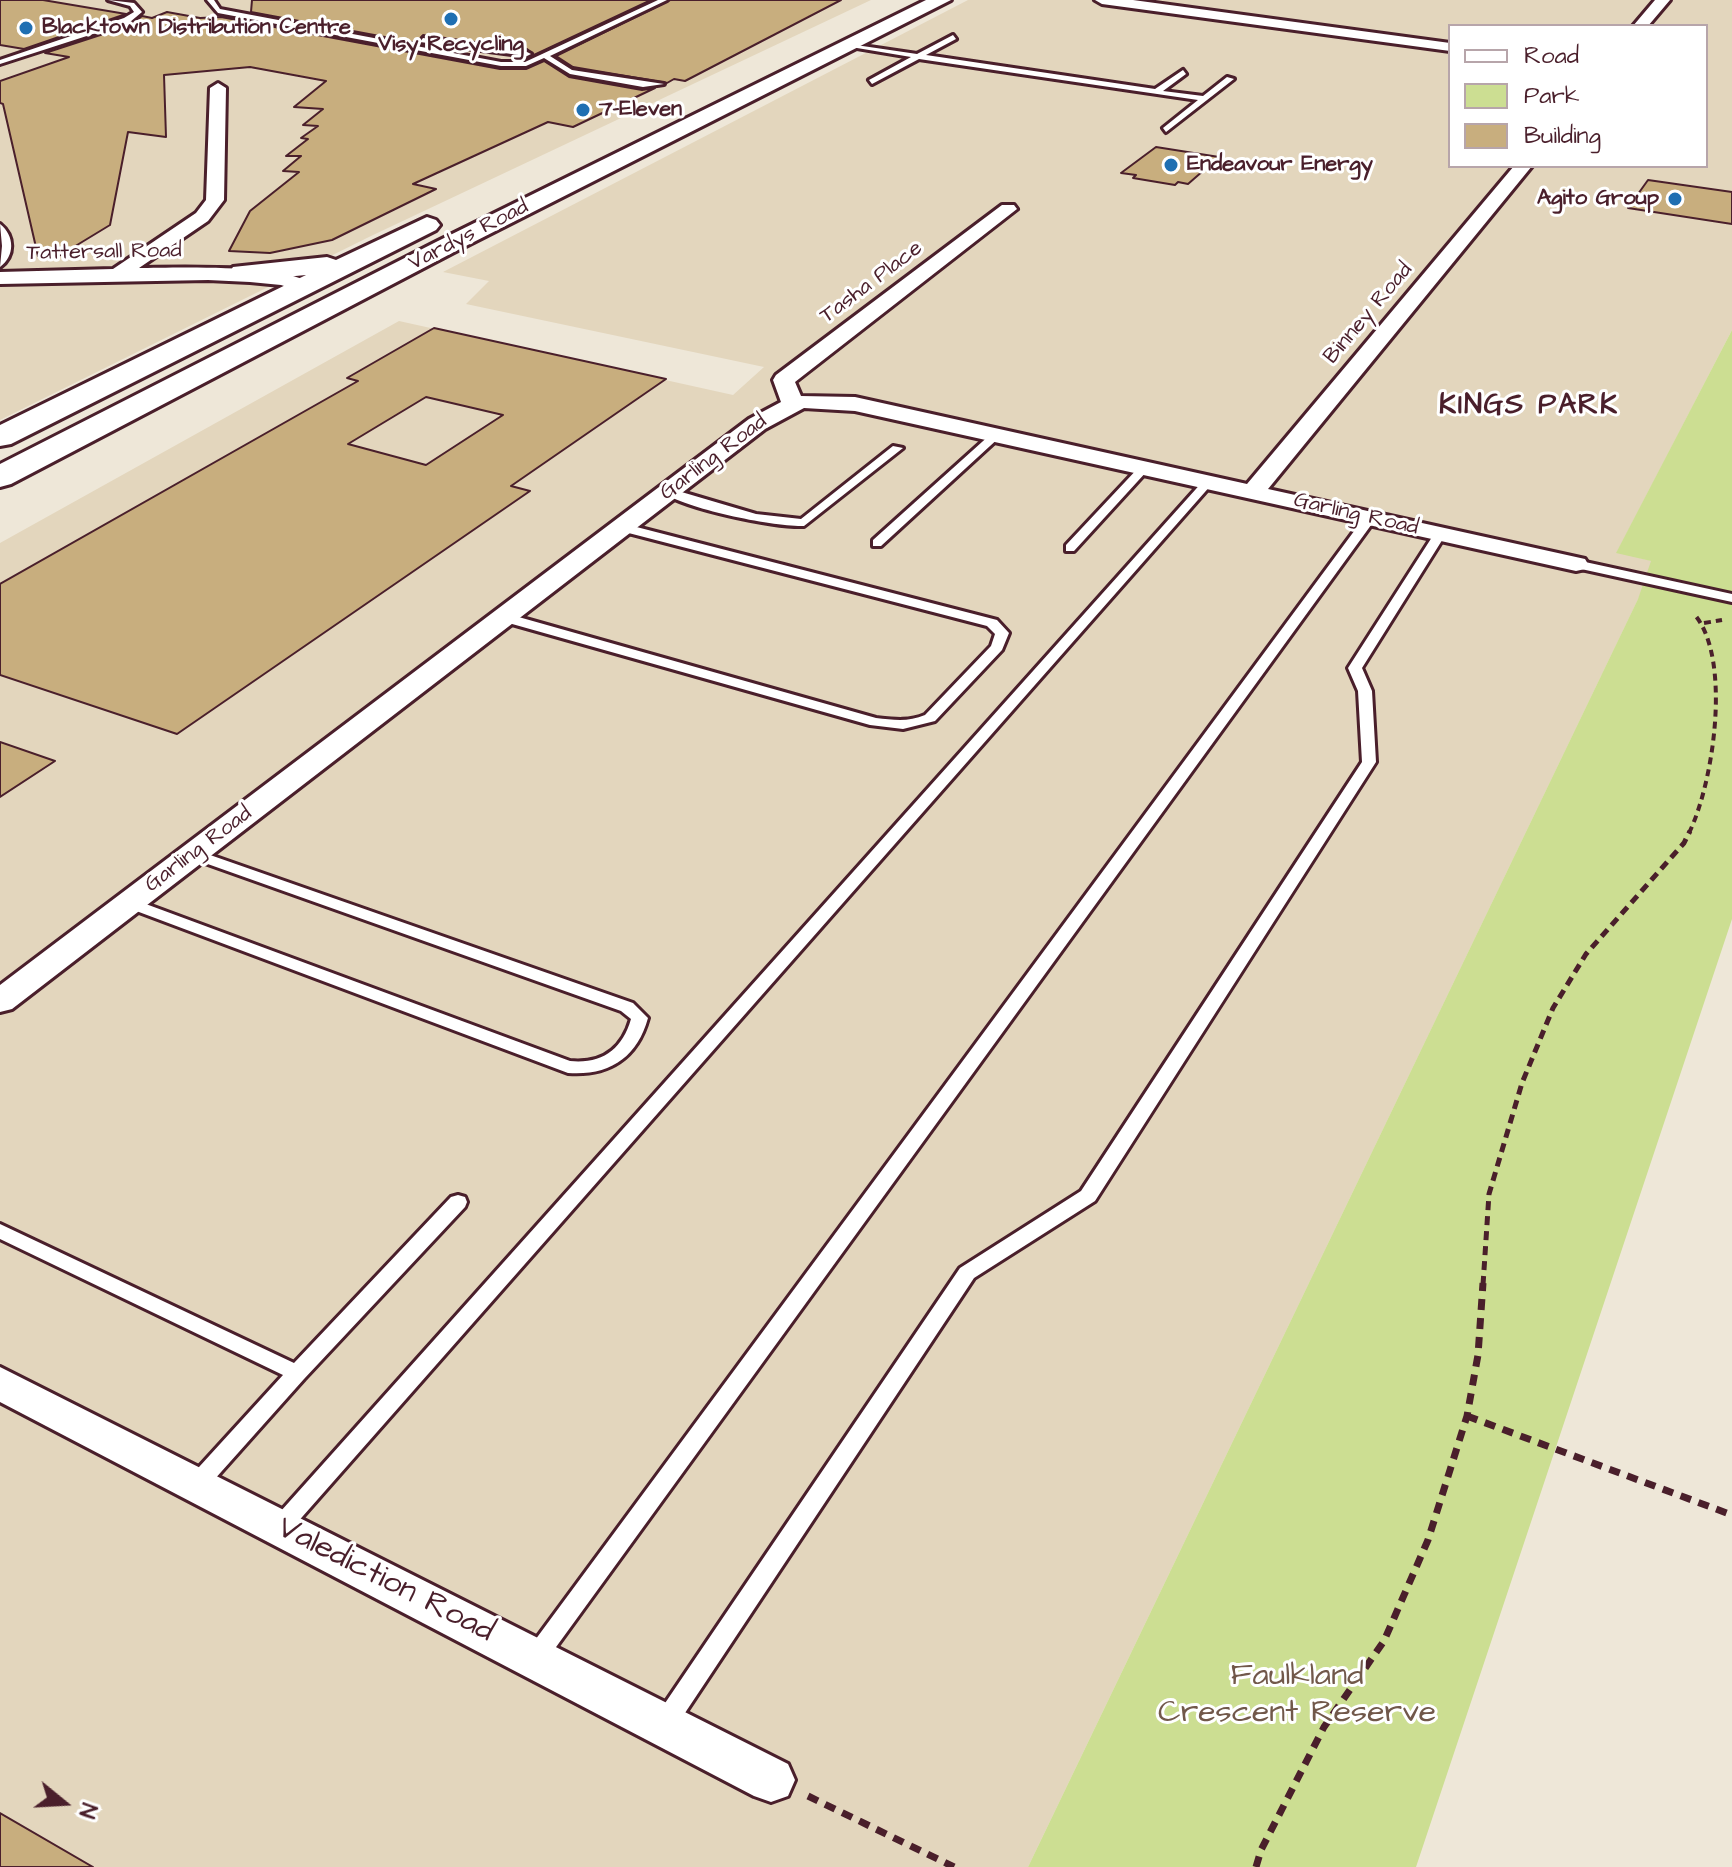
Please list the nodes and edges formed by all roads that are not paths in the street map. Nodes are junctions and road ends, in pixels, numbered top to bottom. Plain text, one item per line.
1 (111, 0) edge
2 (210, 0) edge
3 (238, 0) edge
4 (645, 0) edge
5 (664, 0) edge
6 (894, 0) edge
7 (941, 0) edge
8 (1102, 0) edge
9 (1663, 0) edge
10 (1642, 24) edge
11 (953, 37) dead end
12 (849, 46) junction
13 (1448, 47) edge
14 (544, 55) junction
15 (919, 56) junction
16 (0, 62) edge
17 (765, 62) dead end
18 (1183, 72) dead end
19 (1230, 79) dead end
20 (872, 82) dead end
21 (660, 84) dead end
22 (218, 88) dead end
23 (1156, 92) junction
24 (1204, 99) junction
25 (1166, 130) dead end
26 (1521, 168) edge
27 (1008, 209) dead end
28 (451, 213) dead end
29 (0, 227) edge
30 (445, 247) junction
31 (351, 261) junction
32 (0, 264) edge
33 (242, 273) junction
34 (115, 276) junction
35 (209, 276) junction
36 (0, 278) edge
37 (303, 286) junction
38 (153, 399) junction
39 (792, 402) junction
40 (996, 435) junction
41 (0, 437) edge
42 (897, 448) dead end
43 (1144, 468) junction
44 (0, 477) edge
45 (1208, 482) junction
46 (668, 492) junction
47 (1253, 492) junction
48 (1370, 518) junction
49 (621, 527) junction
50 (1440, 534) junction
51 (877, 543) dead end
52 (1070, 548) dead end
53 (1576, 564) joint
54 (1732, 598) edge
55 (503, 617) junction
56 (193, 854) junction
57 (129, 903) junction
58 (0, 1001) edge
59 (458, 1202) dead end
60 (0, 1231) edge
61 (297, 1373) junction
62 (0, 1383) edge
63 (197, 1484) junction
64 (280, 1527) junction
65 (535, 1658) junction
66 (664, 1725) junction
67 (771, 1780) road end

1 - 16 lane
2 - 14 lane
3 - 4 lane
5 - 14 lane
6 - 17 main road
7 - 12 main road, Vardys Road
8 - 13 street
9 - 10 street
11 - 15 lane
12 - 15 lane
12 - 30 main road, Vardys Road
14 - 21 lane
15 - 20 lane
15 - 23 lane
18 - 23 lane
19 - 24 lane
22 - 34 street
23 - 24 lane
24 - 25 lane
26 - 47 street, Binney Road
27 - 39 street, Tasha Place
28 - 31 main road, Vardys Road
29 - 32 lane
30 - 37 main road
30 - 38 main road, Vardys Road
31 - 33 main road
31 - 37 main road, Vardys Road
33 - 35 street, Tattersall Road
33 - 37 street, Tattersall Road
34 - 35 street, Tattersall Road
34 - 36 street, Tattersall Road
35 - 37 street, Tattersall Road
37 - 38 main road
37 - 41 main road, Vardys Road
38 - 44 main road, Vardys Road
39 - 40 street, Garling Road
39 - 46 street, Garling Road
40 - 43 street, Garling Road
40 - 51 lane
42 - 46 lane
43 - 45 street, Garling Road
43 - 52 lane
45 - 47 street, Garling Road
45 - 64 lane
46 - 49 street, Garling Road
47 - 48 street, Garling Road
48 - 50 street, Garling Road
48 - 65 lane
49 - 55 street, Garling Road
49 - 55 lane
50 - 53 street, Garling Road
50 - 66 lane
53 - 54 lane
55 - 56 street, Garling Road
56 - 57 street, Garling Road
56 - 57 lane
57 - 58 street, Garling Road
59 - 61 lane
60 - 61 lane
61 - 63 lane
62 - 63 street, Valediction Road
63 - 64 street, Valediction Road
64 - 65 street, Valediction Road
65 - 66 street, Valediction Road
66 - 67 street, Valediction Road

